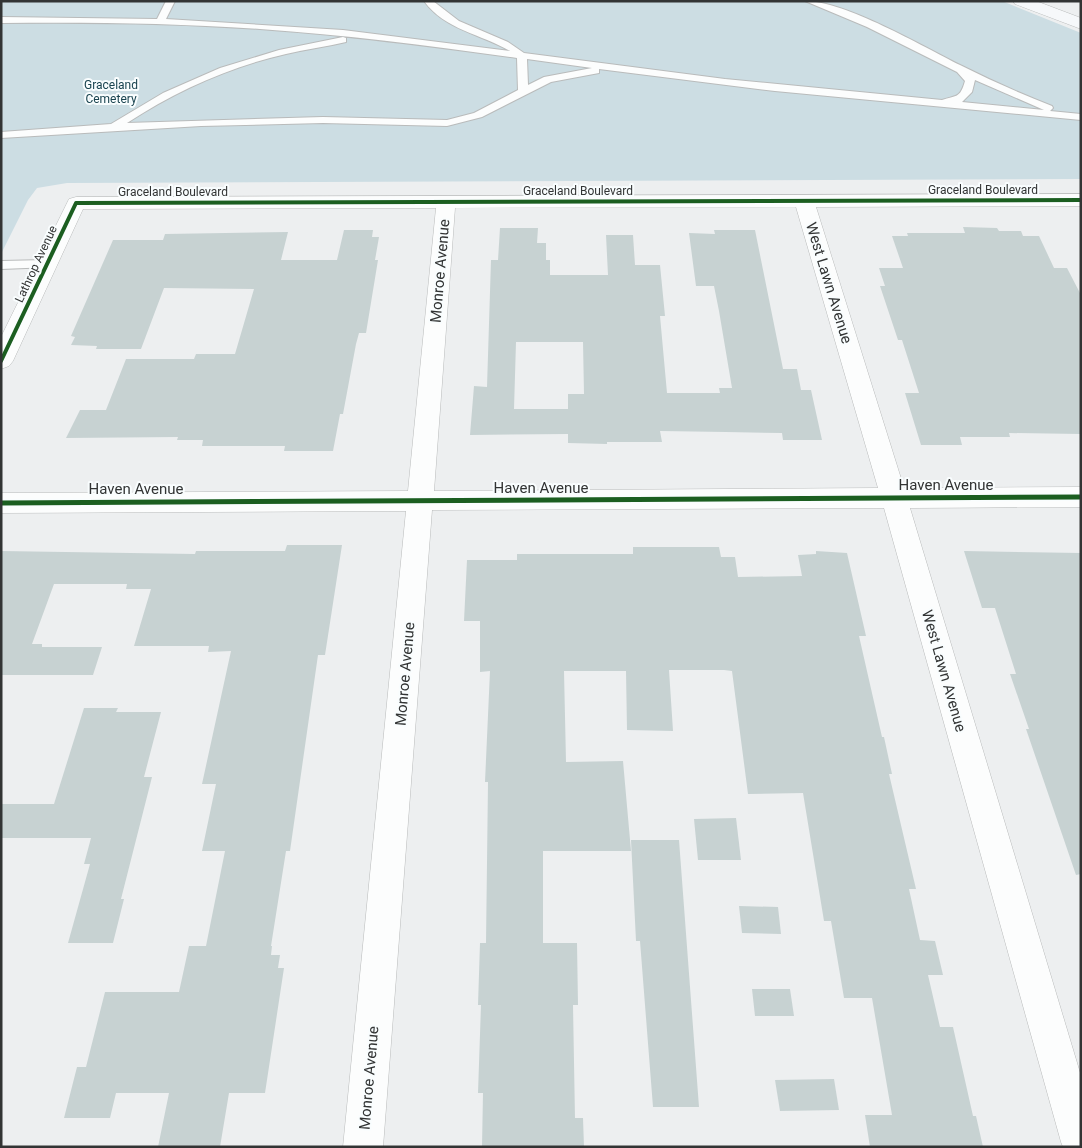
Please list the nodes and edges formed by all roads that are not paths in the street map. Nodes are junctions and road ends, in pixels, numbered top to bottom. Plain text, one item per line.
1 (171, 1) edge
2 (428, 1) edge
3 (809, 1) edge
4 (1022, 1) edge
5 (1, 20) edge
6 (160, 21) junction
7 (1081, 24) edge
8 (365, 36) junction
9 (520, 55) junction
10 (615, 68) junction
11 (961, 70) junction
12 (523, 91) junction
13 (934, 103) junction
14 (1079, 117) edge
15 (114, 127) junction
16 (1, 135) edge
17 (1081, 200) edge
18 (804, 201) junction
19 (446, 202) junction
20 (76, 203) joint
21 (47, 264) junction
22 (1, 265) edge
23 (1, 361) edge
24 (1081, 497) edge
25 (894, 498) junction
26 (420, 501) junction
27 (1, 502) edge
28 (1081, 1142) edge
29 (363, 1147) edge

1 - 6 lane
2 - 9 lane
3 - 11 lane
4 - 7 street
5 - 6 lane
6 - 8 lane
8 - 9 lane
8 - 15 lane
9 - 10 lane
9 - 12 lane
10 - 12 lane
10 - 13 lane
11 - 13 lane
11 - 14 lane
12 - 15 lane
13 - 14 lane
15 - 16 lane
17 - 18 street, Graceland Boulevard
18 - 19 street, Graceland Boulevard
18 - 25 street, West Lawn Avenue
19 - 20 street, Graceland Boulevard
19 - 26 street, Monroe Avenue
20 - 21 street, Lathrop Avenue
21 - 22 lane
21 - 23 street, Lathrop Avenue
24 - 25 street, Haven Avenue
25 - 26 street, Haven Avenue
25 - 28 street, West Lawn Avenue
26 - 27 street, Haven Avenue
26 - 29 street, Monroe Avenue

